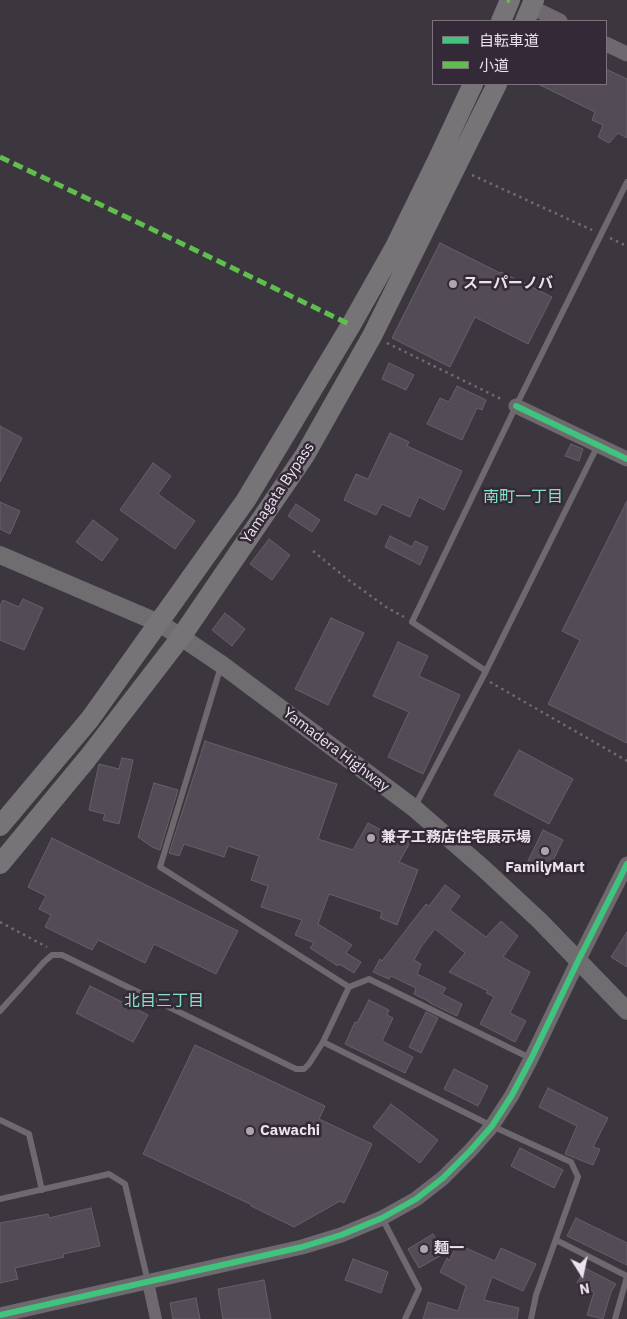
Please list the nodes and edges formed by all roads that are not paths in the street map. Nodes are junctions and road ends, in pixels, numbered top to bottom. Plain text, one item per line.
1 (510, 0) edge
2 (530, 9) edge
3 (501, 20) edge
4 (558, 20) edge
5 (607, 44) edge
6 (627, 54) edge
7 (473, 85) edge
8 (497, 85) edge
9 (627, 182) edge
10 (516, 406) junction
11 (598, 445) junction
12 (627, 459) edge
13 (0, 555) edge
14 (158, 624) junction
15 (181, 637) junction
16 (221, 664) junction
17 (484, 675) junction
18 (414, 808) junction
19 (0, 826) edge
20 (0, 864) edge
21 (627, 864) edge
22 (578, 961) junction
23 (349, 986) junction
24 (0, 1011) edge
25 (627, 1011) edge
26 (322, 1042) junction
27 (531, 1059) junction
28 (0, 1120) edge
29 (492, 1126) junction
30 (42, 1190) junction
31 (0, 1199) edge
32 (382, 1218) junction
33 (556, 1240) junction
34 (627, 1276) edge
35 (148, 1282) junction
36 (0, 1315) edge
37 (156, 1319) edge
38 (405, 1319) edge
39 (531, 1319) edge
40 (615, 1319) edge

1 - 3 highway
2 - 4 street
5 - 6 street
7 - 14 highway, Yamagata Bypass
8 - 15 highway, Yamagata Bypass
9 - 10 lane
10 - 11 street
10 - 17 lane
11 - 12 street
11 - 17 lane
13 - 14 main road, Yamadera Highway
14 - 15 main road, Yamadera Highway
14 - 19 highway, Yamagata Bypass
15 - 16 main road, Yamadera Highway
15 - 20 highway, Yamagata Bypass
16 - 18 main road, Yamadera Highway
16 - 23 lane
17 - 18 lane
18 - 22 main road, Yamadera Highway
21 - 22 street
22 - 25 main road, Yamadera Highway
22 - 27 street
23 - 26 lane
23 - 27 lane
24 - 26 lane
26 - 29 lane
27 - 29 street
28 - 30 lane
29 - 32 street
29 - 33 lane
30 - 31 lane
30 - 35 lane
32 - 35 street
32 - 38 lane
33 - 34 lane
33 - 39 lane
34 - 40 lane
35 - 36 street
35 - 37 street

